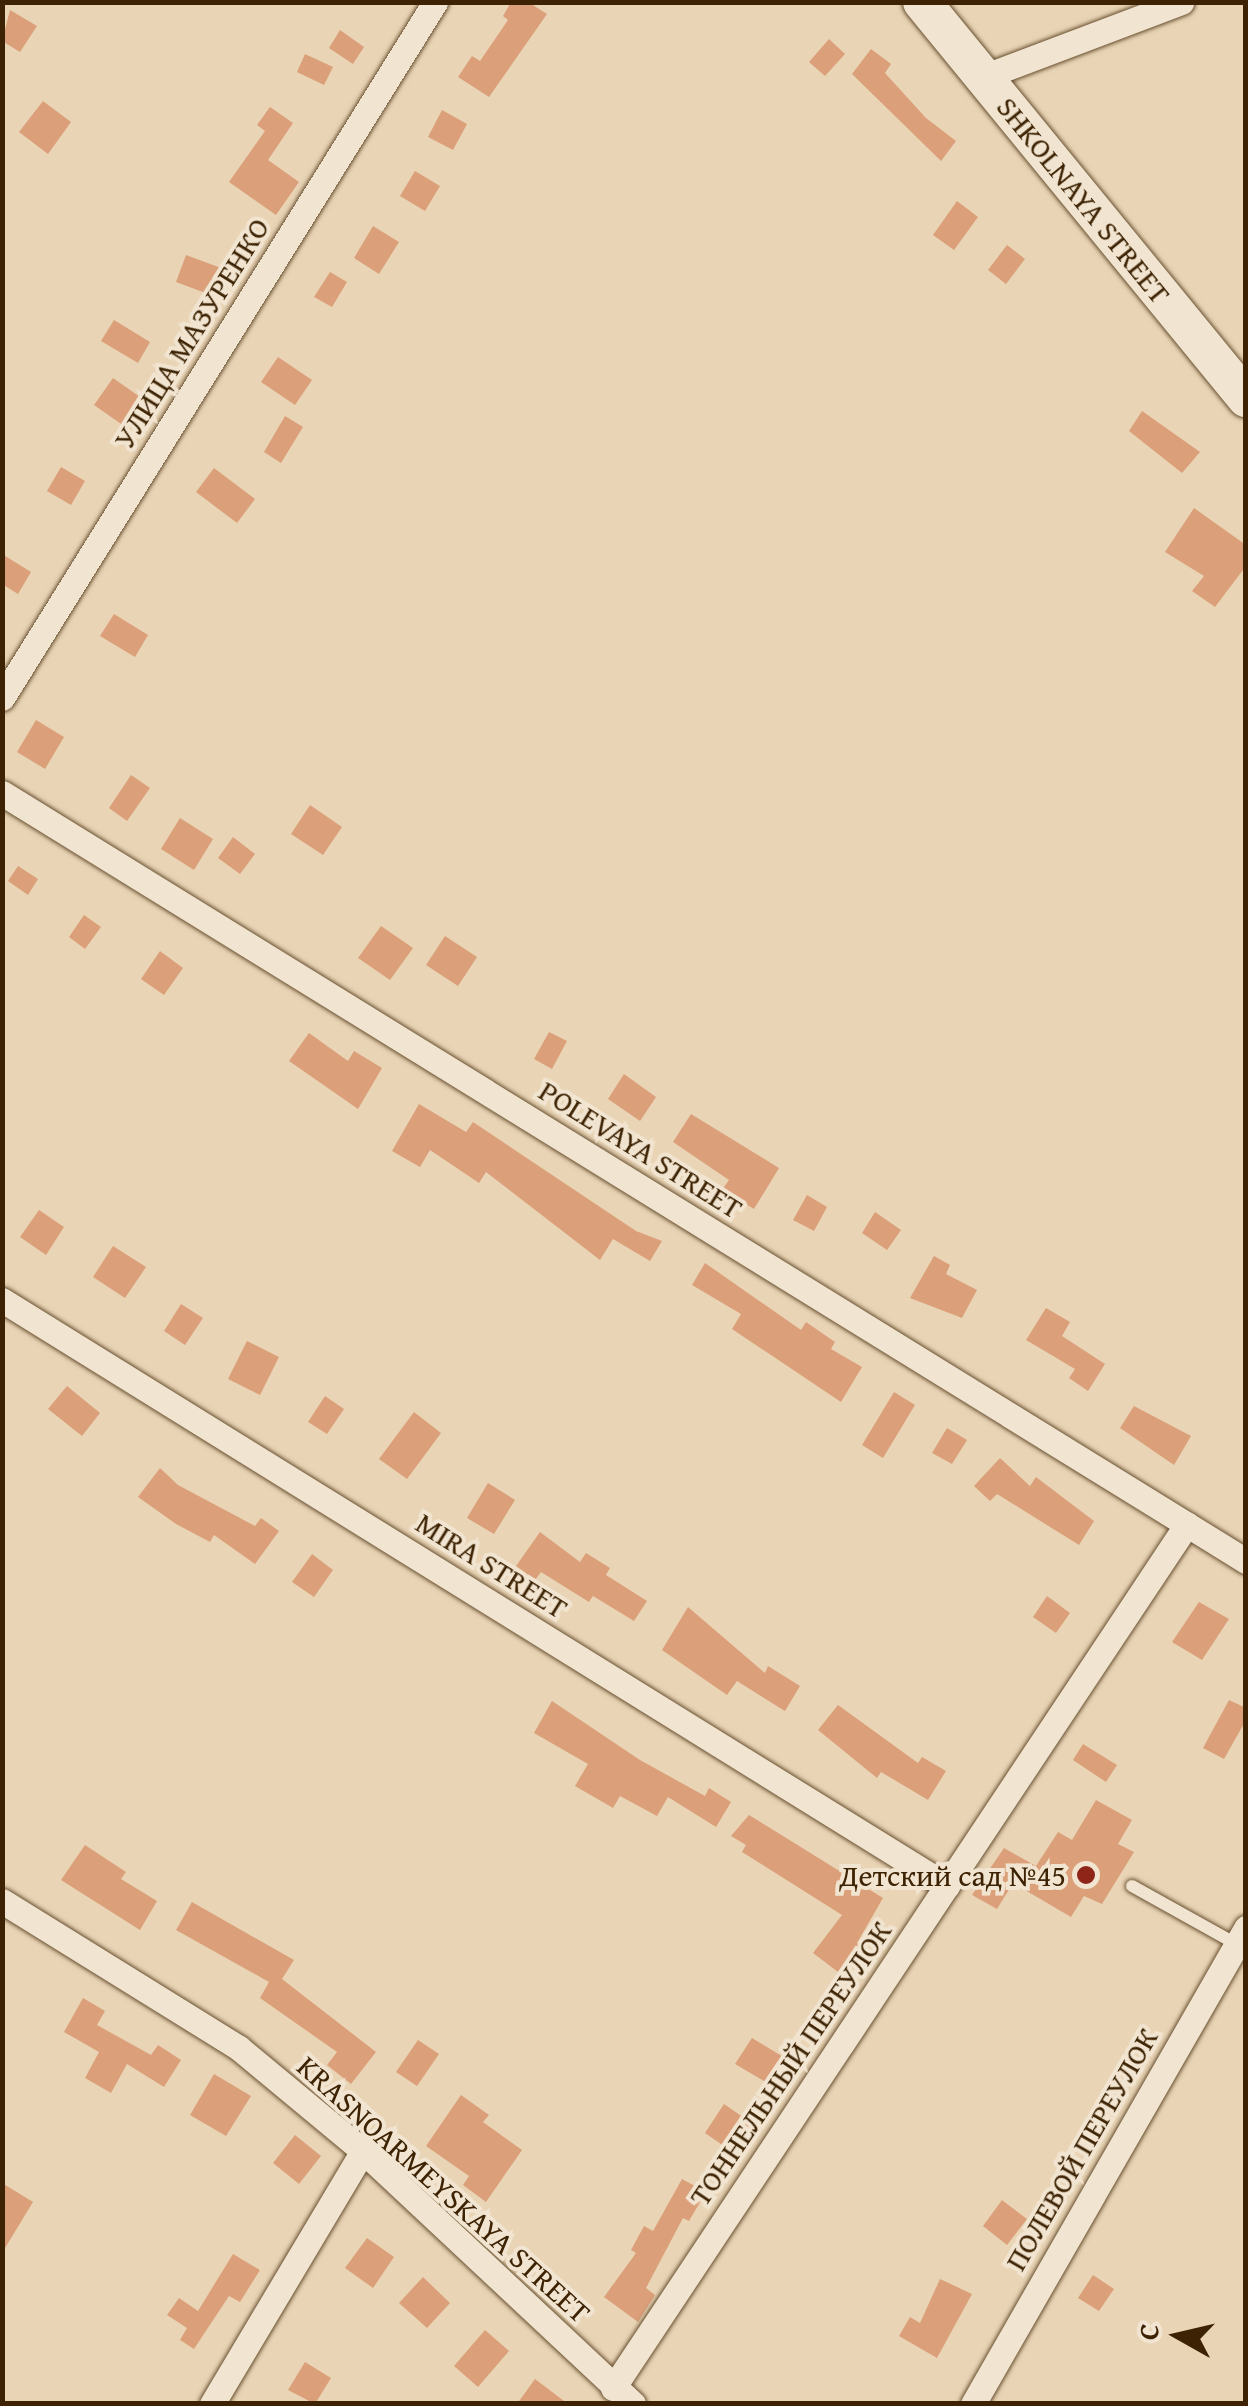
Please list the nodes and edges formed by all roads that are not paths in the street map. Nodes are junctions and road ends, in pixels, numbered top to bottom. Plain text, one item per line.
1 (436, 2) edge
2 (922, 2) edge
3 (1181, 2) edge
4 (982, 77) junction
5 (1246, 398) edge
6 (2, 698) edge
7 (2, 793) edge
8 (2, 1300) edge
9 (1188, 1524) junction
10 (1246, 1561) edge
11 (946, 1886) junction
12 (1132, 1886) dead end
13 (2, 1901) edge
14 (1241, 1936) edge
15 (363, 2151) junction
16 (623, 2396) edge
17 (212, 2404) edge
18 (973, 2404) edge

1 - 6 street, УЛИЦА МАЗУРЕНКО
2 - 4 main road, SHKOLNAYA STREET
3 - 4 street
4 - 5 main road, SHKOLNAYA STREET
7 - 9 street, POLEVAYA STREET
8 - 11 street, MIRA STREET
9 - 10 street, POLEVAYA STREET
9 - 11 street, ТОННЕЛЬНЫЙ ПЕРЕУЛОК
11 - 16 street, ТОННЕЛЬНЫЙ ПЕРЕУЛОК
12 - 14 lane
13 - 15 street, KRASNOARMEYSKAYA STREET
14 - 18 street, ПОЛЕВОЙ ПЕРЕУЛОК
15 - 16 street, KRASNOARMEYSKAYA STREET
15 - 17 street

